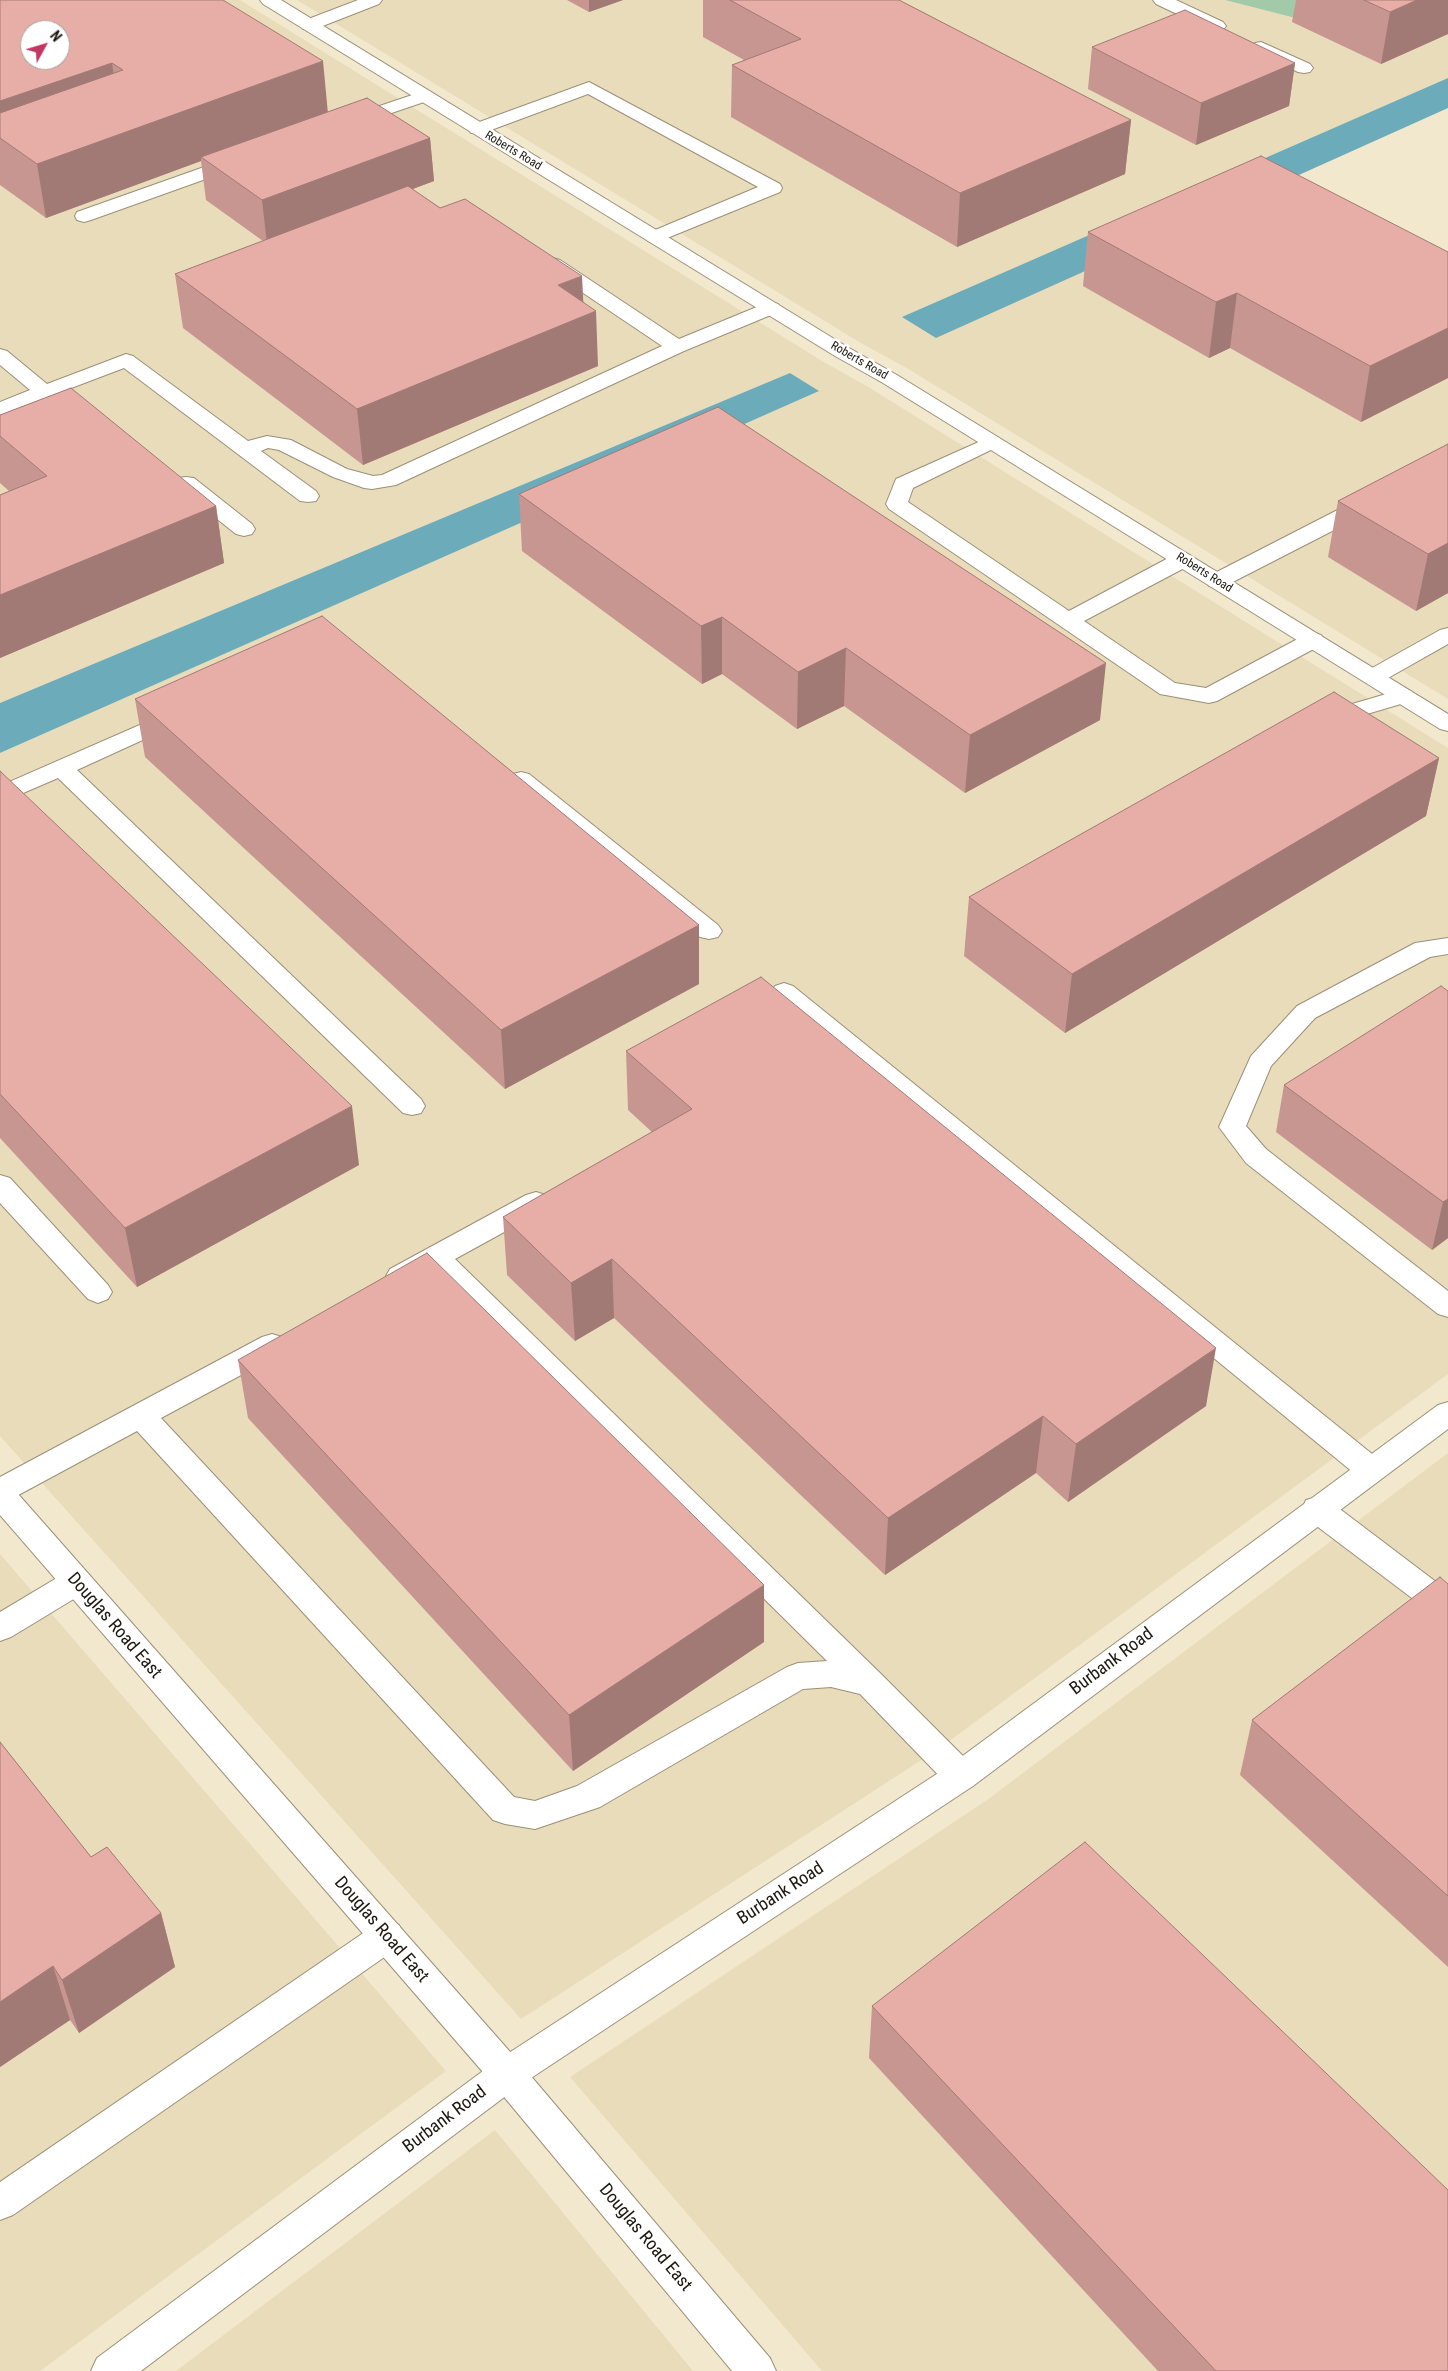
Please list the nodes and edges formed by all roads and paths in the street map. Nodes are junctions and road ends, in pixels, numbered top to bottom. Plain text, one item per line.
1 (269, 0) edge
2 (373, 0) edge
3 (1162, 0) edge
4 (309, 25) junction
5 (1304, 68) dead end
6 (424, 96) junction
7 (331, 128) edge
8 (477, 129) junction
9 (258, 154) edge
10 (84, 216) dead end
11 (655, 238) junction
12 (539, 255) edge
13 (770, 308) junction
14 (677, 347) junction
15 (0, 355) edge
16 (44, 392) junction
17 (0, 409) edge
18 (992, 442) junction
19 (245, 450) junction
20 (167, 468) edge
21 (1386, 494) edge
22 (308, 496) dead end
23 (244, 529) dead end
24 (1182, 560) junction
25 (1217, 582) junction
26 (1068, 621) junction
27 (1448, 635) edge
28 (1313, 640) junction
29 (1373, 677) junction
30 (1403, 696) junction
31 (196, 707) edge
32 (1448, 724) edge
33 (1305, 729) edge
34 (61, 768) junction
35 (507, 769) edge
36 (0, 795) edge
37 (709, 931) dead end
38 (1448, 946) edge
39 (784, 992) dead end
40 (412, 1106) dead end
41 (0, 1185) edge
42 (558, 1190) edge
43 (436, 1257) junction
44 (375, 1289) edge
45 (98, 1292) dead end
46 (1448, 1306) edge
47 (297, 1331) edge
48 (1448, 1413) edge
49 (140, 1416) junction
50 (1371, 1470) junction
51 (0, 1492) edge
52 (1317, 1509) junction
53 (76, 1582) junction
54 (1448, 1608) edge
55 (0, 1628) edge
56 (870, 1683) junction
57 (961, 1776) junction
58 (387, 1936) junction
59 (507, 2074) junction
60 (0, 2203) edge
61 (110, 2371) edge
62 (757, 2371) edge

1 - 4 street, Roberts Road
2 - 4 street
3 - 5 street
4 - 6 street, Roberts Road
6 - 7 street
6 - 8 street, Roberts Road
8 - 11 street, Roberts Road
8 - 11 street
9 - 10 street
11 - 13 street, Roberts Road
12 - 14 street
13 - 14 street
13 - 18 street, Roberts Road
14 - 19 street
15 - 16 street
16 - 17 street
16 - 19 street
18 - 24 street, Roberts Road
18 - 26 street
19 - 22 street
20 - 23 street
21 - 25 street
24 - 25 street, Roberts Road
24 - 26 street
25 - 28 street, Roberts Road
26 - 28 street
27 - 29 street
28 - 29 street, Roberts Road
29 - 30 street, Roberts Road
30 - 32 street, Roberts Road
30 - 33 street
31 - 34 street
34 - 36 street
34 - 40 street
35 - 37 street
38 - 46 street
39 - 50 street
41 - 45 street
42 - 43 street
43 - 44 street
43 - 56 street
47 - 49 street
48 - 50 street, Burbank Road
49 - 51 street
49 - 56 street
50 - 52 street, Burbank Road
51 - 53 street, Douglas Road East
52 - 54 street
52 - 57 street, Burbank Road
53 - 55 street
53 - 58 street, Douglas Road East
56 - 57 street
57 - 59 street, Burbank Road
58 - 59 street, Douglas Road East
58 - 60 street
59 - 61 street, Burbank Road
59 - 62 street, Douglas Road East

